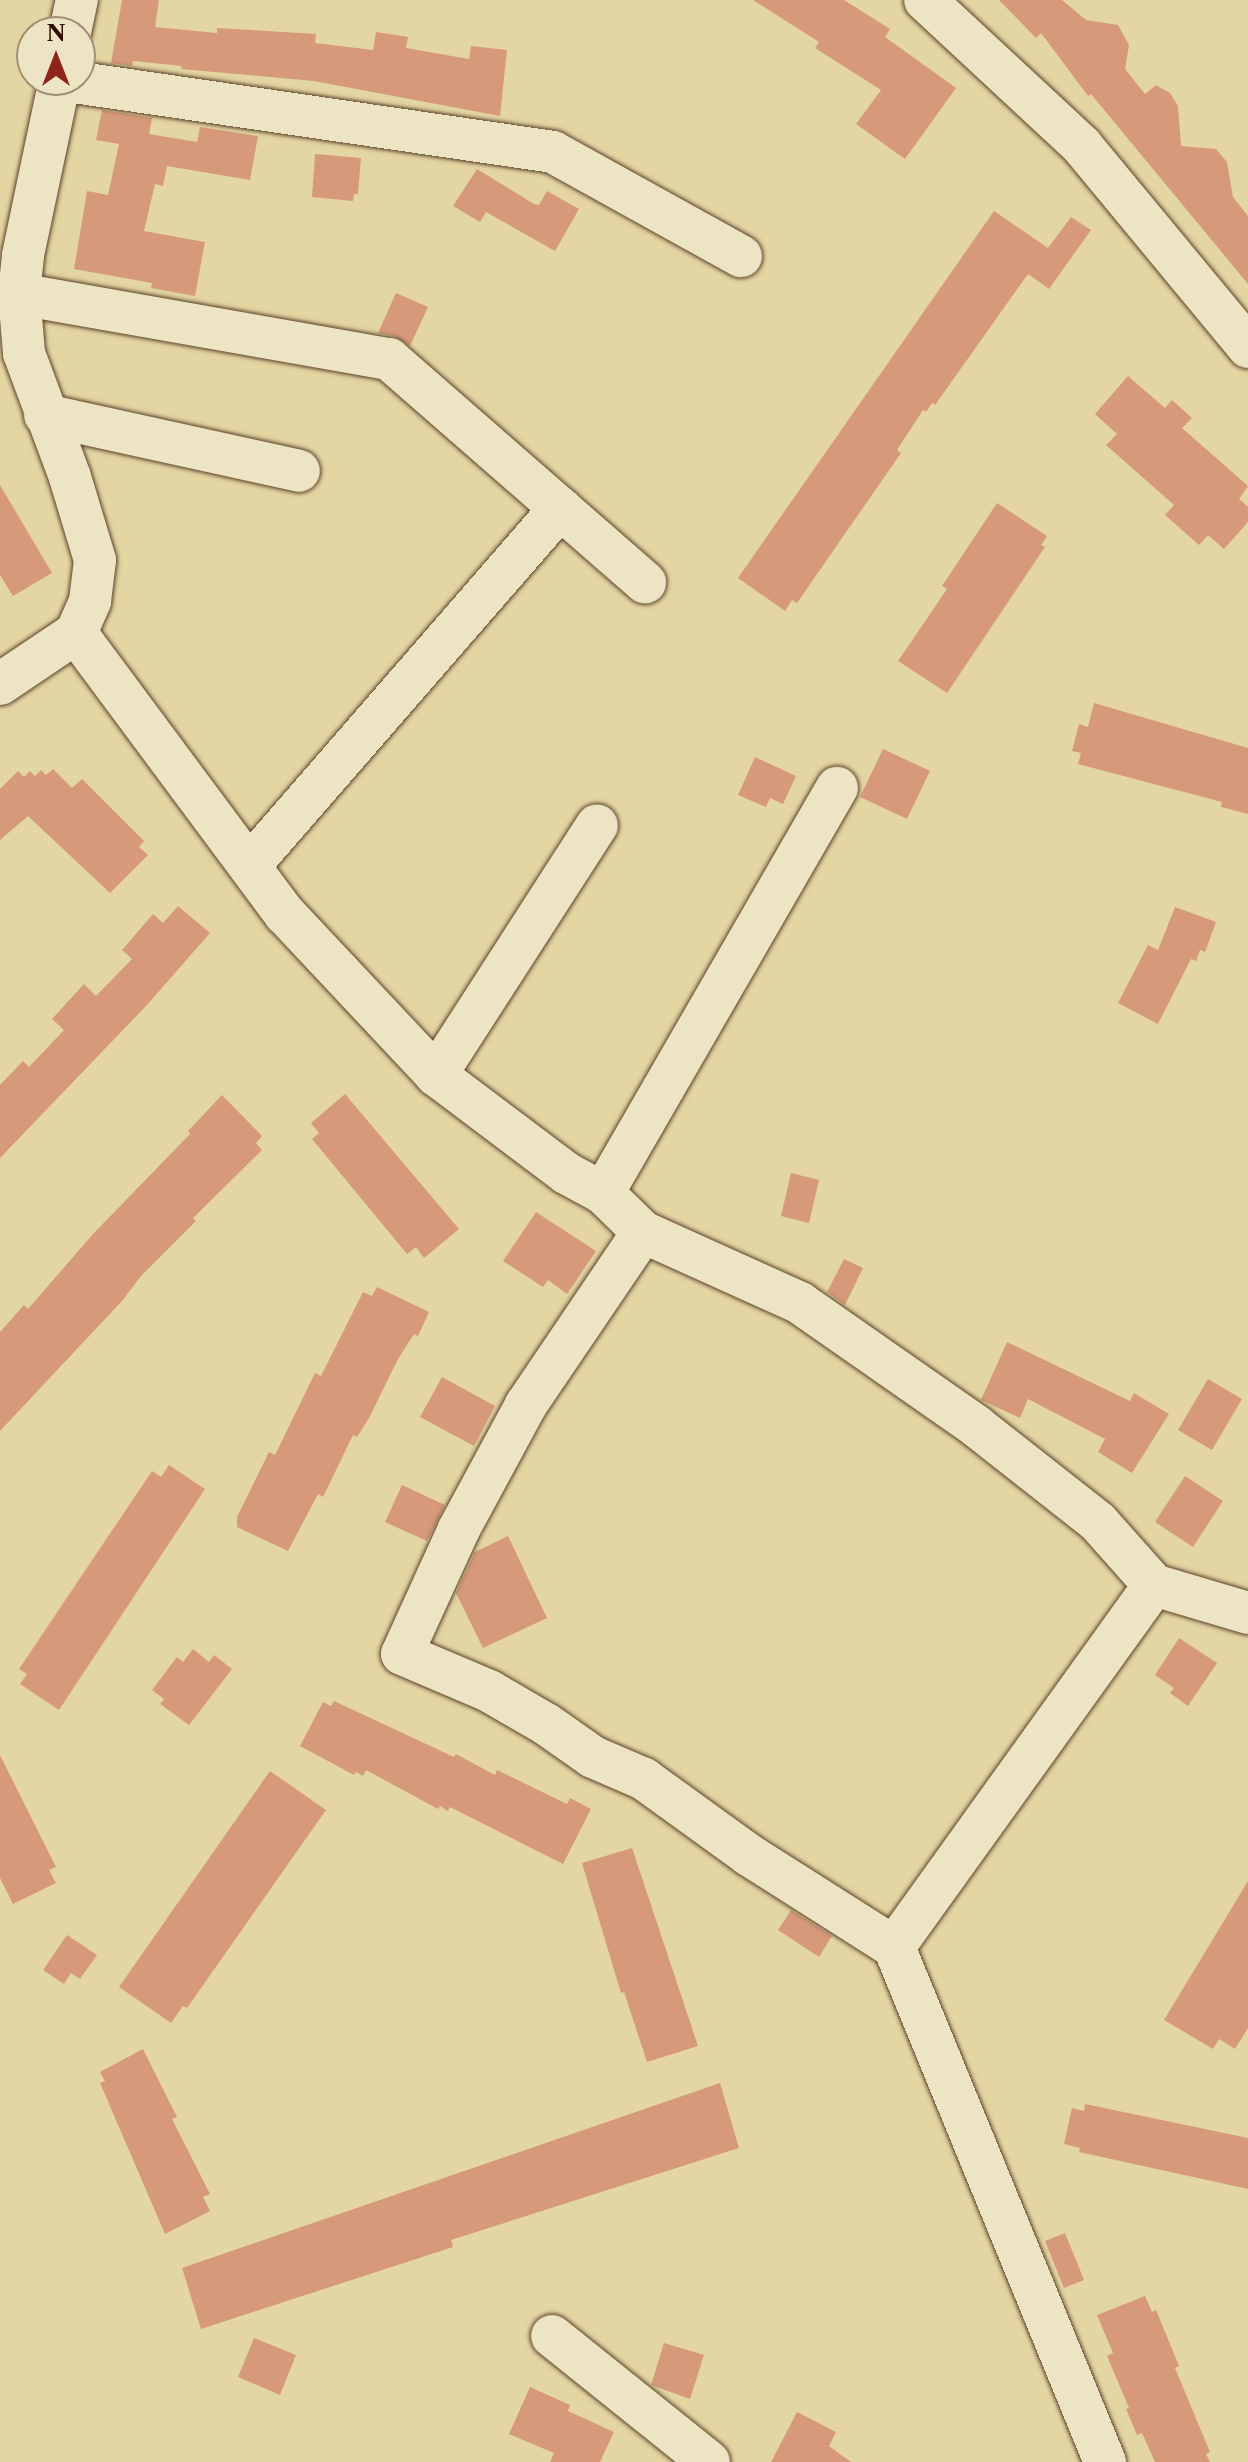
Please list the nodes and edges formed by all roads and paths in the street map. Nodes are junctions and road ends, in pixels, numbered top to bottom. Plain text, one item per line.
1 (925, 0) edge
2 (96, 85) edge
3 (56, 96) edge
4 (741, 256) dead end
5 (14, 270) edge
6 (1248, 347) edge
7 (45, 415) junction
8 (299, 471) dead end
9 (560, 508) junction
10 (645, 582) dead end
11 (76, 633) junction
12 (0, 684) edge
13 (837, 788) dead end
14 (597, 825) dead end
15 (250, 865) junction
16 (436, 1075) junction
17 (603, 1193) junction
18 (643, 1232) junction
19 (1154, 1585) junction
20 (1248, 1613) edge
21 (894, 1947) junction
22 (552, 2336) dead end
23 (709, 2462) edge
24 (1105, 2462) edge

1 - 6 street
2 - 4 street
3 - 5 street
5 - 7 street
5 - 9 street
7 - 8 street
7 - 11 street
9 - 10 street
9 - 15 street
11 - 12 street
11 - 15 street
13 - 17 street
14 - 16 street
15 - 16 street
16 - 17 street
17 - 18 street
18 - 19 street
18 - 21 street
19 - 20 street
19 - 21 street
21 - 24 street
22 - 23 street

